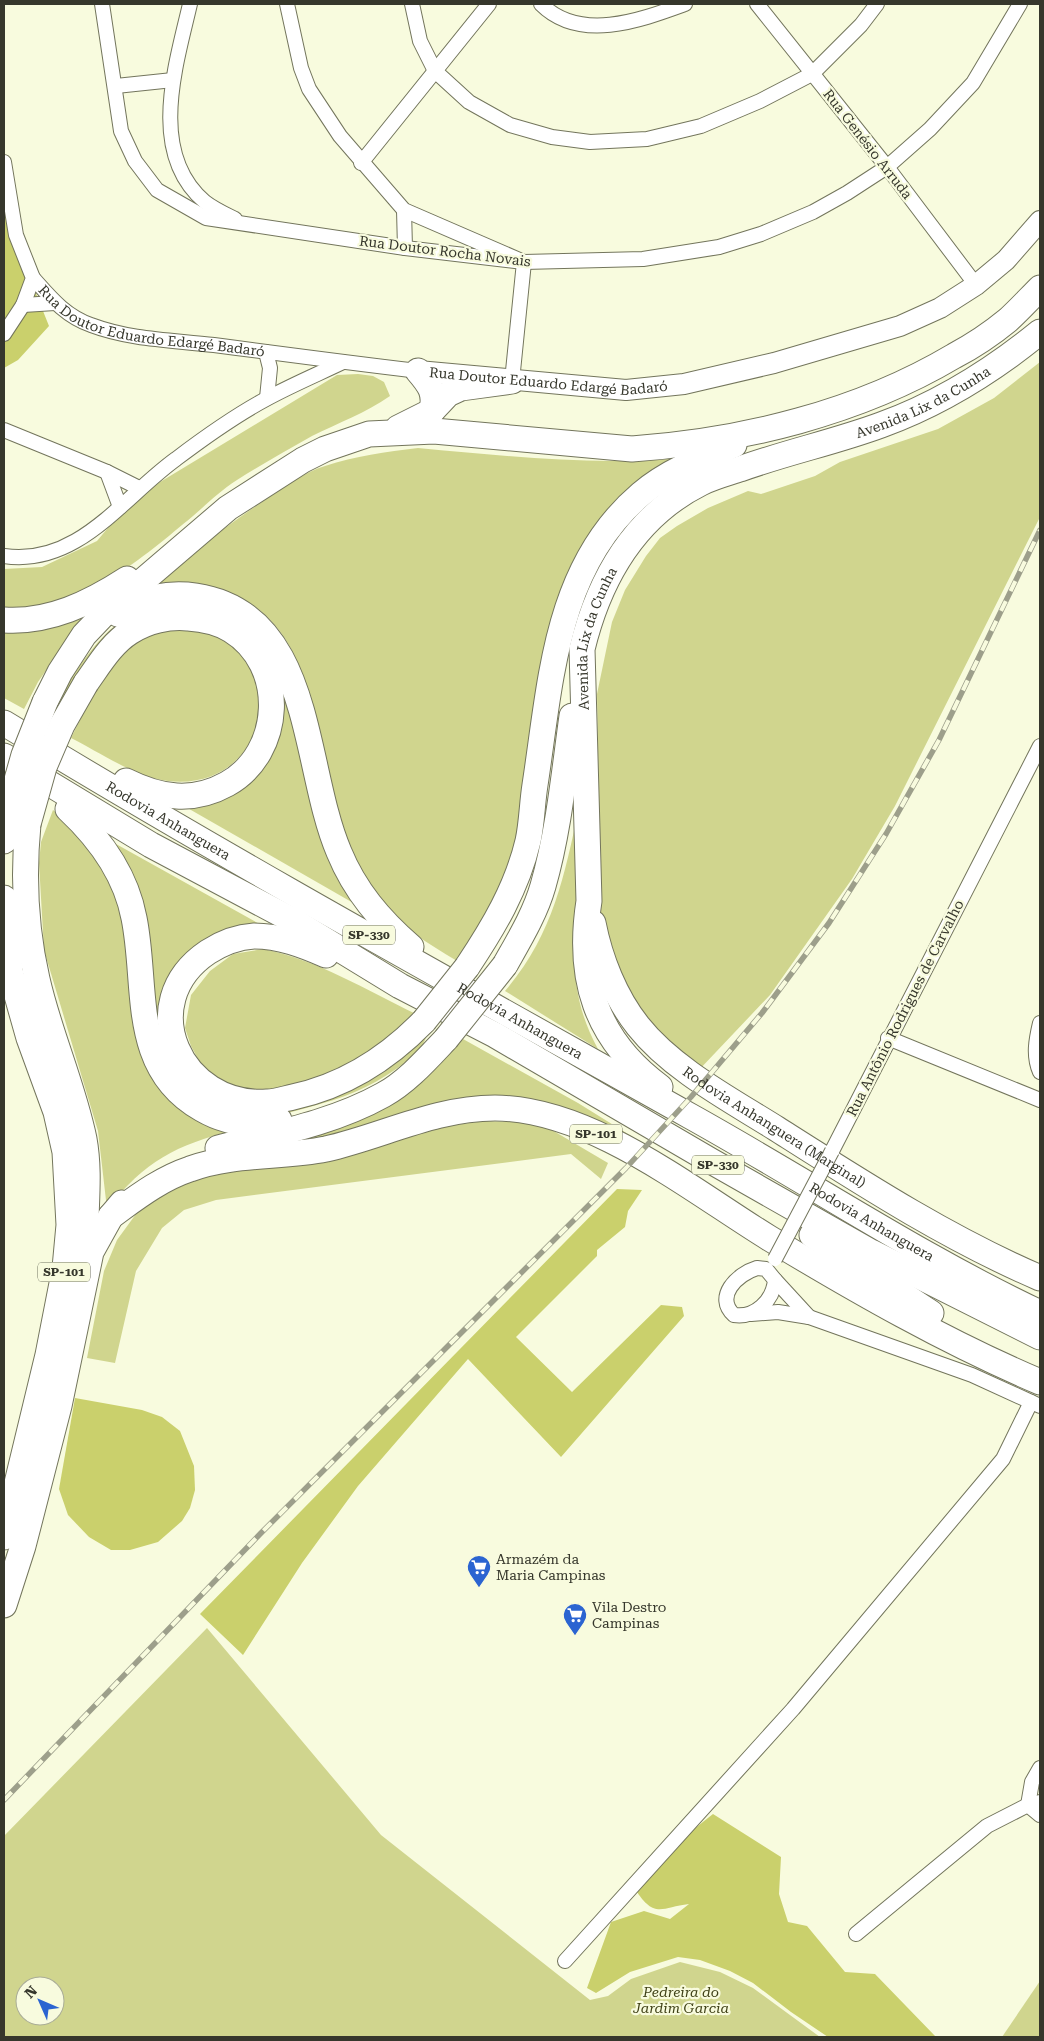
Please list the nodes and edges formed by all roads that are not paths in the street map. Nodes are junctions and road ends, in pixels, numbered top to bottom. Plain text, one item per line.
1 (102, 4) edge
2 (190, 4) edge
3 (287, 4) edge
4 (412, 4) edge
5 (489, 4) edge
6 (540, 4) edge
7 (685, 4) edge
8 (757, 4) edge
9 (877, 4) edge
10 (1020, 4) edge
11 (435, 71) junction
12 (812, 74) junction
13 (173, 80) junction
14 (116, 86) junction
15 (4, 162) edge
16 (361, 163) junction
17 (887, 167) junction
18 (404, 210) junction
19 (1040, 221) edge
20 (242, 224) junction
21 (405, 248) junction
22 (524, 262) junction
23 (33, 278) junction
24 (976, 285) junction
25 (1040, 288) edge
26 (55, 303) junction
27 (23, 305) junction
28 (1040, 332) edge
29 (4, 334) edge
30 (266, 352) junction
31 (343, 362) junction
32 (418, 372) junction
33 (512, 381) junction
34 (267, 398) junction
35 (432, 411) junction
36 (778, 426) junction
37 (4, 430) edge
38 (386, 433) junction
39 (107, 472) junction
40 (139, 488) junction
41 (120, 508) junction
42 (198, 532) junction
43 (4, 556) edge
44 (4, 620) edge
45 (582, 649) junction
46 (60, 672) junction
47 (4, 722) edge
48 (1040, 746) edge
49 (4, 756) edge
50 (4, 772) edge
51 (68, 809) junction
52 (17, 819) junction
53 (4, 841) edge
54 (151, 845) junction
55 (4, 898) edge
56 (589, 901) junction
57 (7, 963) edge
58 (459, 974) junction
59 (400, 986) junction
60 (1040, 1023) edge
61 (888, 1038) junction
62 (1040, 1072) edge
63 (385, 1094) junction
64 (1040, 1100) edge
65 (737, 1143) junction
66 (711, 1161) junction
67 (111, 1216) junction
68 (771, 1264) junction
69 (86, 1270) junction
70 (1040, 1278) edge
71 (775, 1280) junction
72 (1040, 1313) edge
73 (751, 1314) junction
74 (809, 1318) junction
75 (1040, 1337) edge
76 (57, 1356) junction
77 (1040, 1371) edge
78 (1037, 1396) edge
79 (48, 1404) junction
80 (4, 1537) edge
81 (4, 1605) edge
82 (1040, 1768) edge
83 (1034, 1804) edge
84 (1040, 1815) edge
85 (856, 1934) dead end
86 (565, 1961) dead end

1 - 14 street, Rua Doutor Rocha Novais
2 - 13 street
3 - 16 street
4 - 11 street
5 - 11 street
6 - 7 street
8 - 12 street, Rua Genésio Arruda
9 - 12 street
10 - 17 street, Rua Doutor Rocha Novais
11 - 12 street
11 - 16 street
12 - 17 street, Rua Genésio Arruda
13 - 14 street
13 - 20 street
14 - 20 street, Rua Doutor Rocha Novais
15 - 23 street, Rua Doutor Eduardo Edargé Badaró
16 - 18 street
17 - 22 street, Rua Doutor Rocha Novais
17 - 24 street, Rua Genésio Arruda
18 - 21 street
18 - 22 street
19 - 24 street, Rua Doutor Eduardo Edargé Badaró
20 - 21 street, Rua Doutor Rocha Novais
21 - 22 street, Rua Doutor Rocha Novais
22 - 33 street
23 - 26 street, Rua Doutor Eduardo Edargé Badaró
23 - 27 street
24 - 33 street, Rua Doutor Eduardo Edargé Badaró
25 - 36 highway, Avenida Lix da Cunha
26 - 27 street
26 - 30 street, Rua Doutor Eduardo Edargé Badaró
27 - 29 street
28 - 45 highway, Avenida Lix da Cunha
30 - 31 street, Rua Doutor Eduardo Edargé Badaró
30 - 34 street
31 - 32 street, Rua Doutor Eduardo Edargé Badaró
31 - 34 street
32 - 33 street, Rua Doutor Eduardo Edargé Badaró
32 - 35 highway
33 - 35 highway
34 - 40 street
35 - 38 highway
36 - 38 highway, Avenida Lix da Cunha
36 - 58 highway
37 - 39 street
38 - 42 highway, Avenida Lix da Cunha
39 - 40 street
39 - 41 street
40 - 41 street
41 - 43 street
42 - 44 highway
42 - 46 highway
45 - 56 highway, Avenida Lix da Cunha
45 - 63 highway, bridge
46 - 52 highway, bridge
46 - 58 highway
47 - 52 highway, bridge
47 - 58 highway, Rodovia Anhanguera / SP-330
48 - 61 street, Rua Antônio Rodrigues de Carvalho
49 - 54 highway, Rodovia Anhanguera / SP-330
50 - 51 highway
51 - 54 highway
51 - 63 highway
52 - 53 highway
52 - 69 highway
54 - 59 highway, Rodovia Anhanguera / SP-330
55 - 57 highway, SP-101
56 - 65 highway, Avenida Lix da Cunha
56 - 70 highway, Rodovia Anhanguera (Marginal)
57 - 76 highway, SP-101
58 - 59 highway, bridge
58 - 65 highway, Rodovia Anhanguera / SP-330
59 - 66 highway, Rodovia Anhanguera / SP-330
60 - 62 street
61 - 64 street
61 - 68 street, Rua Antônio Rodrigues de Carvalho, bridge
63 - 67 highway
65 - 72 highway, Rodovia Anhanguera / SP-330
66 - 75 highway, Rodovia Anhanguera / SP-330
66 - 77 highway
67 - 69 highway, SP-101
67 - 78 highway, SP-101
68 - 71 street
68 - 73 street
69 - 76 highway, SP-101
71 - 73 street
71 - 74 street
73 - 74 street
74 - 78 street
76 - 79 highway, SP-101
78 - 86 street
79 - 80 highway, SP-101
79 - 81 highway, SP-101
82 - 83 street
83 - 84 street
83 - 85 street

